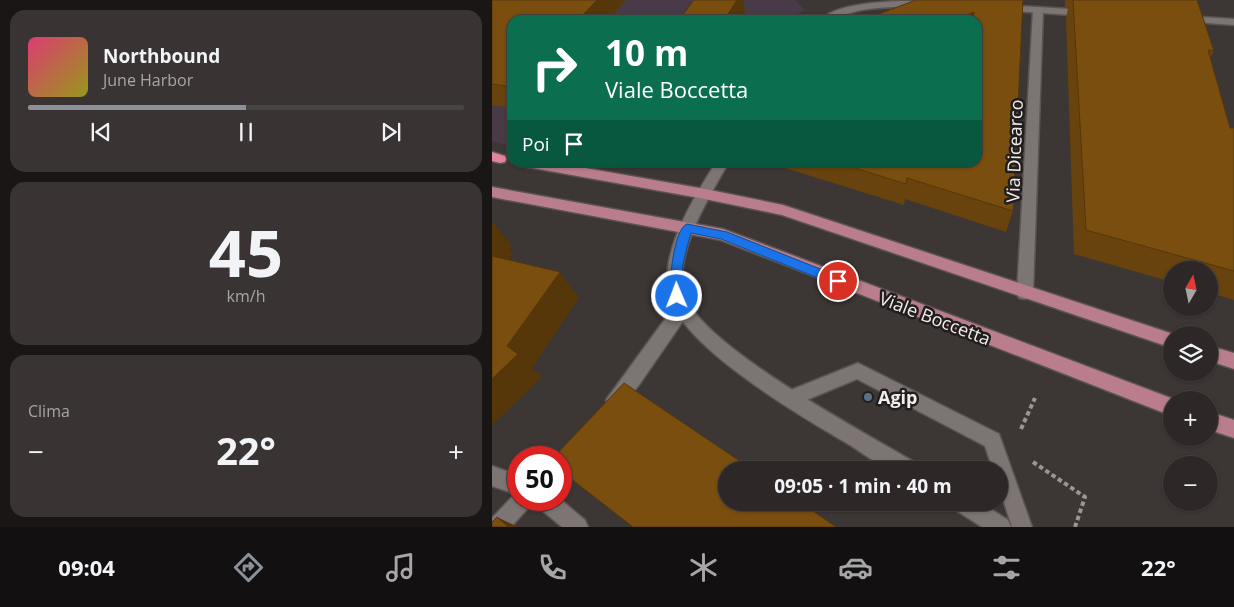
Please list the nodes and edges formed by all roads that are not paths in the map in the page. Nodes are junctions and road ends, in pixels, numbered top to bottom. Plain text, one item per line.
1 (875, 3) edge
2 (938, 4) edge
3 (992, 7) edge
4 (1038, 10) junction
5 (1096, 13) edge
6 (835, 15) edge
7 (1175, 18) edge
8 (1234, 22) edge
9 (551, 167) edge
10 (721, 167) edge
11 (492, 192) edge
12 (705, 194) junction
13 (687, 228) junction
14 (1026, 293) junction
15 (682, 309) junction
16 (1163, 338) edge
17 (1218, 356) edge
18 (1234, 361) edge
19 (792, 398) junction
20 (1163, 404) edge
21 (605, 412) edge
22 (1218, 424) edge
23 (1234, 429) edge
24 (894, 461) edge
25 (492, 476) edge
26 (507, 481) edge
27 (512, 511) edge
28 (558, 511) edge
29 (976, 511) edge
30 (497, 527) edge
31 (578, 527) edge
32 (1001, 527) edge
33 (1022, 527) edge

1 - 2 main road
1 - 6 main road
3 - 4 main road
4 - 5 main road
4 - 14 main road, Via Dicearco
7 - 8 main road
9 - 12 main road
10 - 12 main road
11 - 13 main road, Viale Boccetta
12 - 13 main road
12 - 14 main road
13 - 15 main road
13 - 20 main road, Viale Boccetta
14 - 16 main road
15 - 19 main road
15 - 21 main road
17 - 18 main road
19 - 24 main road
19 - 33 main road
22 - 23 main road
25 - 26 main road
27 - 30 main road
28 - 31 main road
29 - 32 main road

